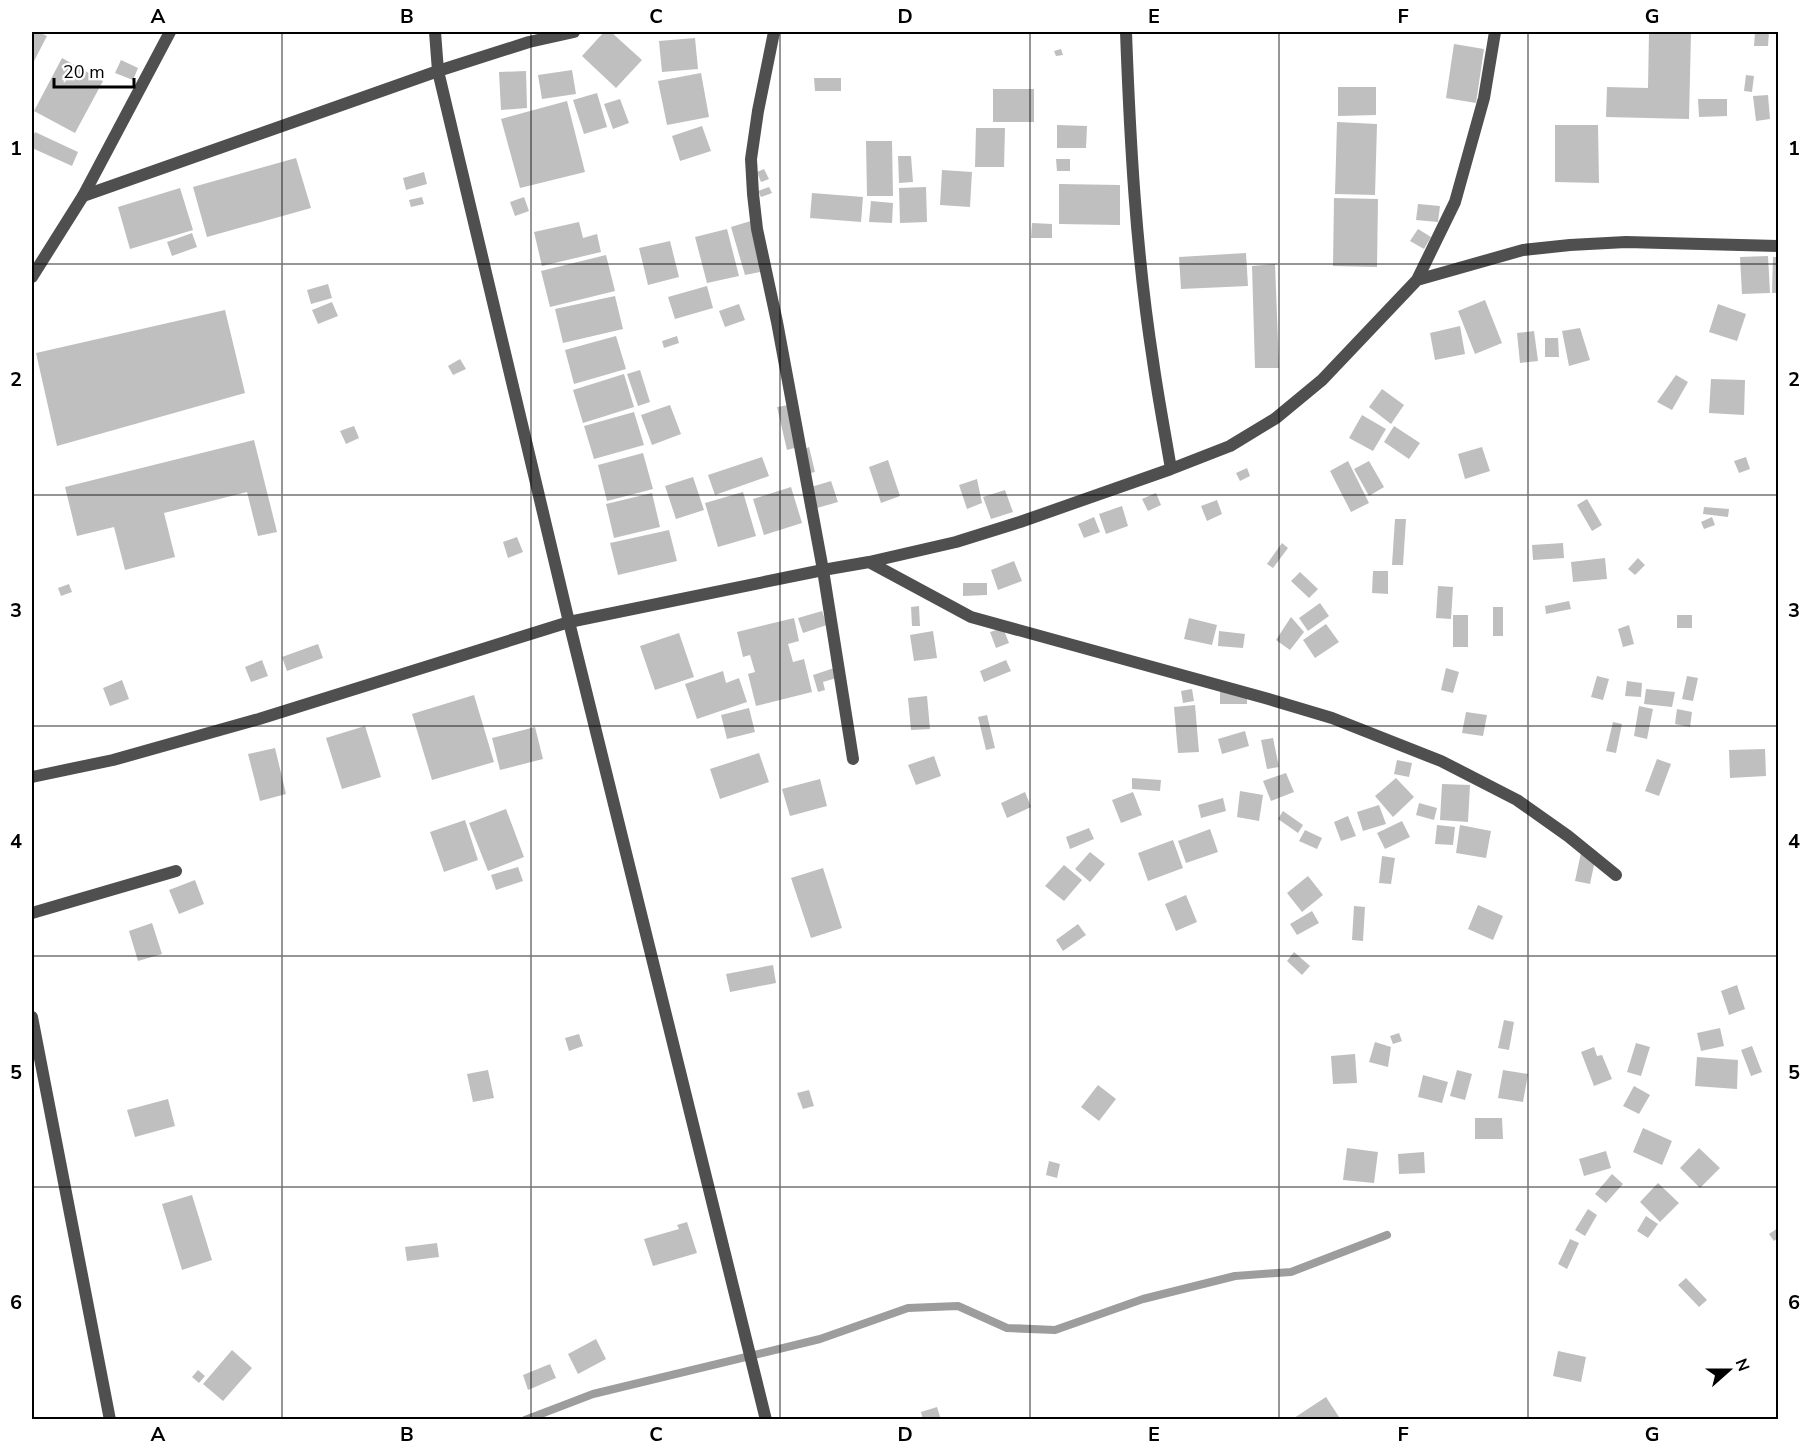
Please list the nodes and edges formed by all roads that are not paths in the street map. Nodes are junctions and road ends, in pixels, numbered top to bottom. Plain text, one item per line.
1 (170, 32) edge
2 (435, 32) edge
3 (574, 32) edge
4 (774, 32) edge
5 (1126, 32) edge
6 (1496, 32) edge
7 (438, 71) junction
8 (82, 196) junction
9 (1779, 246) edge
10 (32, 277) edge
11 (1417, 280) junction
12 (1171, 469) junction
13 (869, 562) junction
14 (823, 570) junction
15 (569, 622) junction
16 (853, 759) dead end
17 (32, 777) edge
18 (176, 871) dead end
19 (1616, 875) dead end
20 (32, 914) edge
21 (32, 1017) edge
22 (110, 1419) edge
23 (766, 1419) edge

1 - 8 street
2 - 7 street
3 - 7 street
4 - 14 street
5 - 12 street
6 - 11 street
7 - 8 street
7 - 15 street
8 - 10 street
9 - 11 street
11 - 12 street
12 - 13 street
13 - 14 street
13 - 19 street
14 - 15 street
14 - 16 street
15 - 17 street
15 - 23 street
18 - 20 street
21 - 22 street

